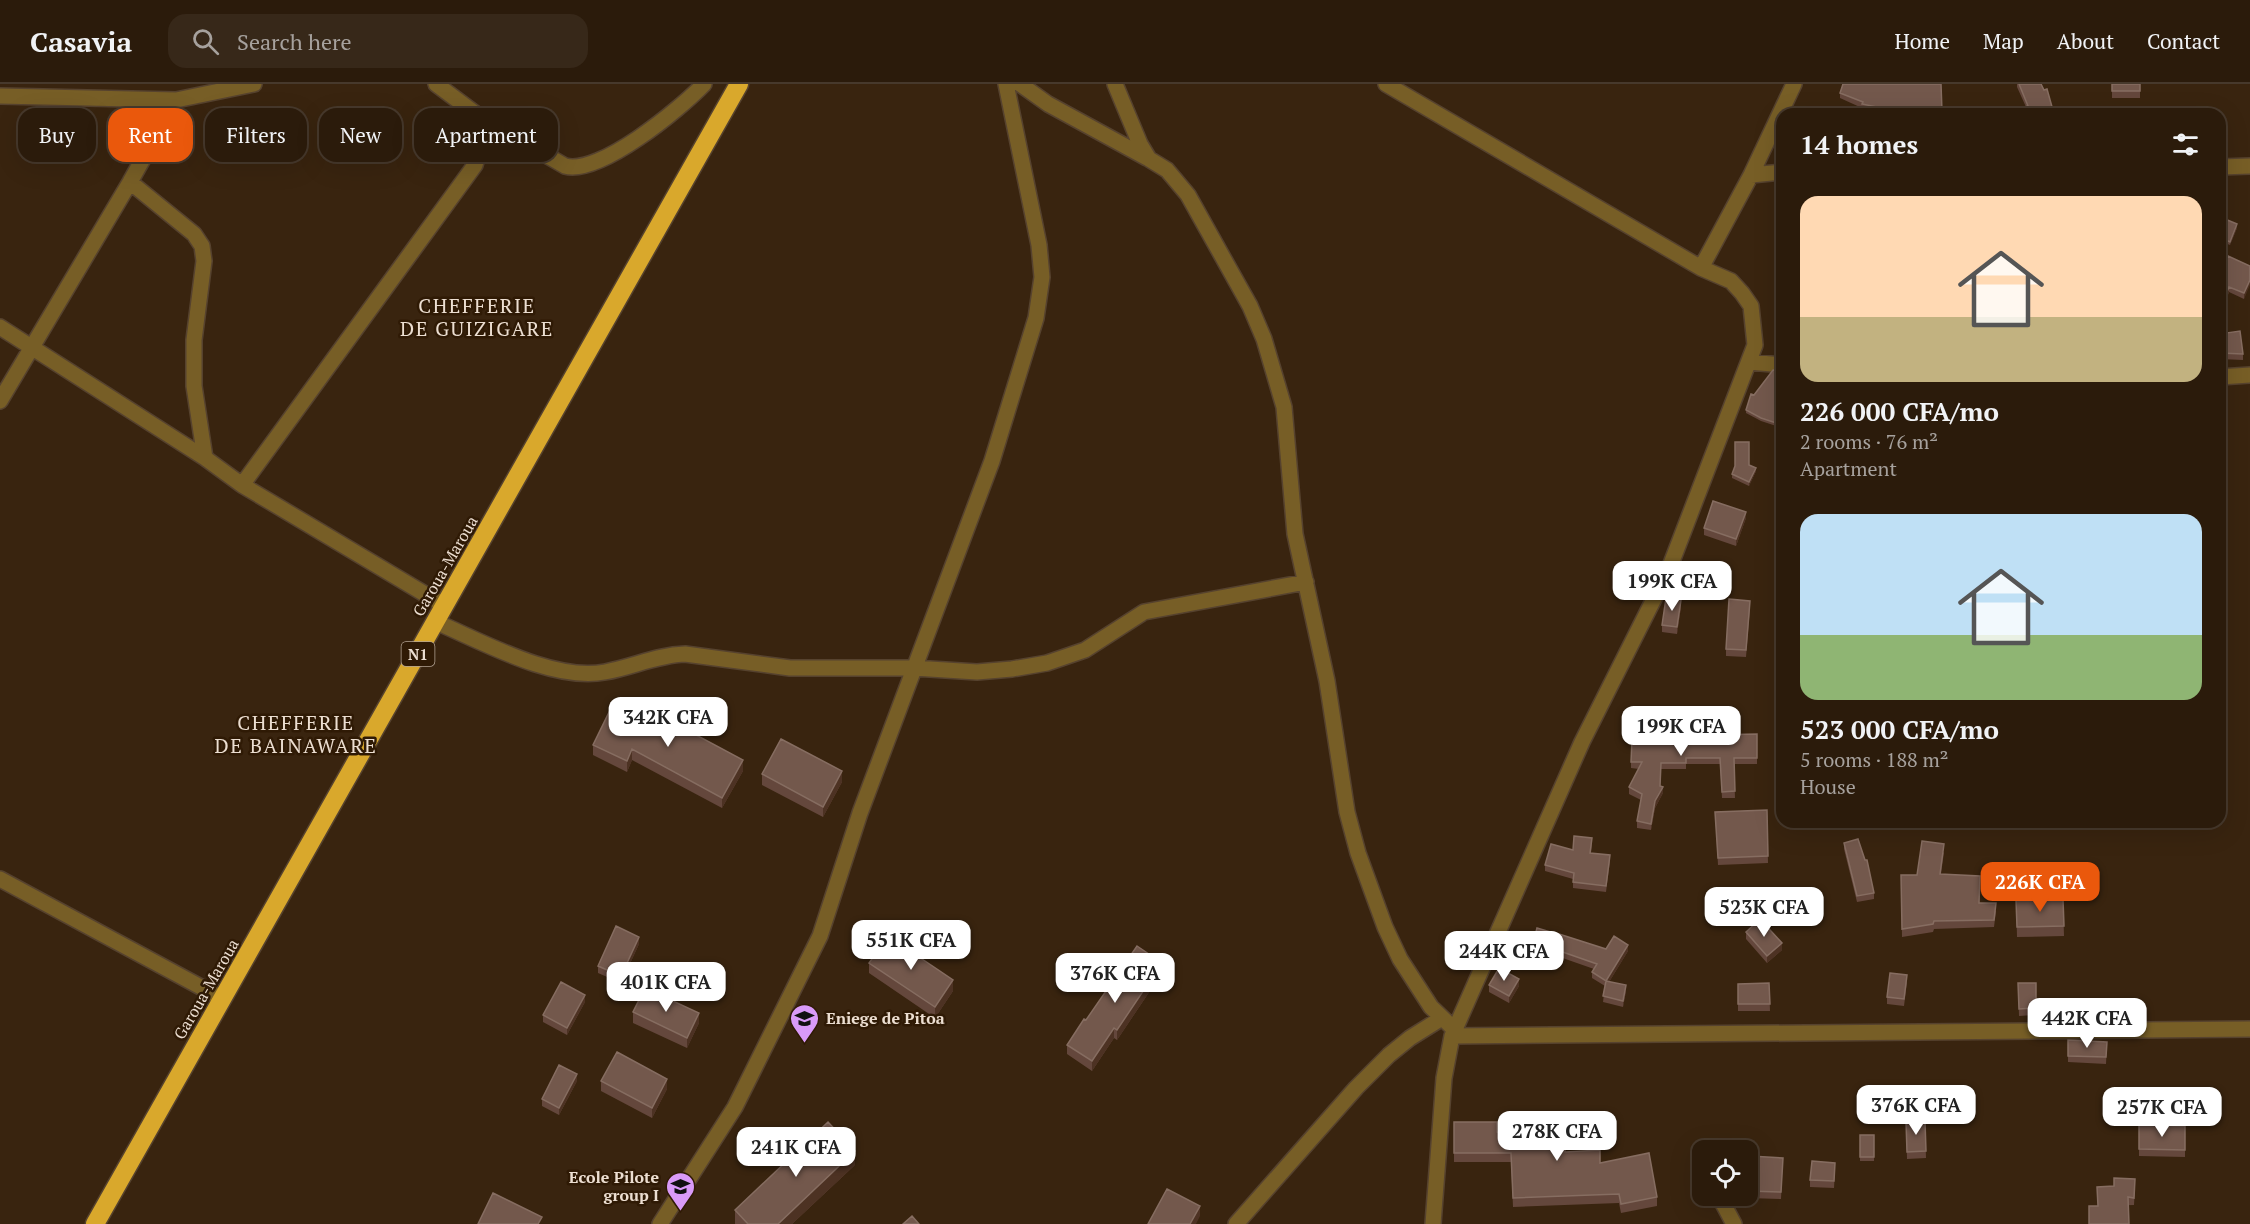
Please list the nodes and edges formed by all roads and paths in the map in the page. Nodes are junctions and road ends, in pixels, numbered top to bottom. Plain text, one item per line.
1 (254, 84) edge
2 (436, 84) edge
3 (704, 84) edge
4 (740, 84) edge
5 (1006, 84) edge
6 (1020, 84) edge
7 (1115, 84) edge
8 (1386, 84) edge
9 (1794, 84) edge
10 (0, 96) edge
11 (176, 100) junction
12 (468, 108) edge
13 (1783, 108) edge
14 (1776, 122) edge
15 (1149, 159) junction
16 (475, 162) edge
17 (558, 162) edge
18 (2250, 166) edge
19 (2226, 167) edge
20 (1776, 173) edge
21 (1751, 175) junction
22 (130, 182) junction
23 (1701, 268) junction
24 (0, 327) edge
25 (33, 348) junction
26 (1749, 362) junction
27 (1776, 364) edge
28 (2250, 375) edge
29 (2226, 377) edge
30 (0, 401) edge
31 (205, 458) junction
32 (242, 485) junction
33 (1306, 582) junction
34 (445, 606) junction
35 (436, 622) junction
36 (914, 668) junction
37 (0, 879) edge
38 (223, 999) junction
39 (1443, 1018) junction
40 (2250, 1029) edge
41 (1454, 1033) junction
42 (1724, 1206) edge
43 (95, 1224) edge
44 (660, 1224) edge
45 (1236, 1224) edge
46 (1433, 1224) edge
47 (1734, 1224) edge

1 - 11 street
2 - 12 street
3 - 17 street
4 - 34 highway, Garoua-Maroua / N1
5 - 36 street
6 - 15 street
7 - 15 street
8 - 23 street
9 - 13 street
10 - 11 street
11 - 22 street
14 - 21 street
15 - 33 street
16 - 32 street
18 - 19 street
20 - 21 street
21 - 23 street
22 - 25 street
22 - 31 street
23 - 26 street
24 - 25 street
25 - 30 street
25 - 31 street
26 - 27 street
26 - 41 street
28 - 29 street
31 - 32 street
32 - 34 street
33 - 36 street
33 - 39 street
34 - 35 highway, Garoua-Maroua / N1
35 - 36 street
35 - 38 highway, Garoua-Maroua / N1
36 - 44 street
37 - 38 street
38 - 43 highway, Garoua-Maroua / N1
39 - 41 street
39 - 45 street
40 - 41 street
41 - 46 street
42 - 47 street

